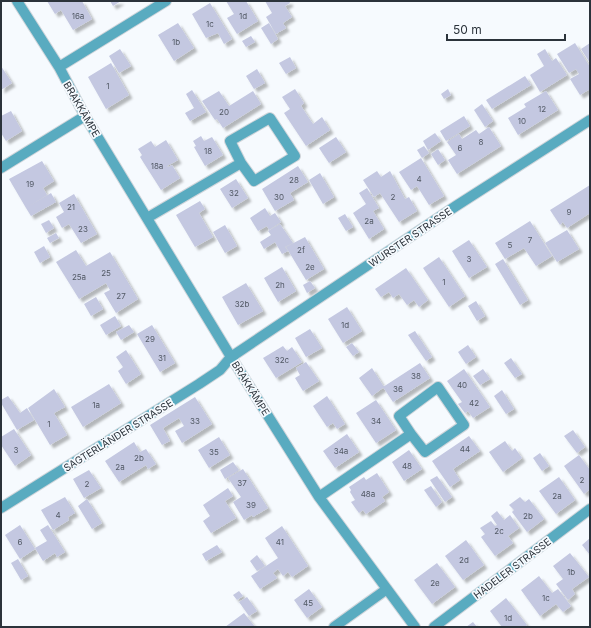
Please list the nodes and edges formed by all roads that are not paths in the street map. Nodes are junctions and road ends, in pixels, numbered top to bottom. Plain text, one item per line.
1 (17, 1) edge
2 (166, 1) edge
3 (59, 68) junction
4 (85, 116) junction
5 (590, 120) edge
6 (241, 163) junction
7 (1, 168) edge
8 (147, 218) junction
9 (231, 357) junction
10 (411, 434) junction
11 (319, 497) junction
12 (1, 508) edge
13 (590, 509) edge
14 (387, 589) junction
15 (334, 627) edge
16 (415, 627) edge
17 (434, 627) edge

1 - 3 street, BRAKKÄMPE
2 - 3 street
3 - 4 street, BRAKKÄMPE
4 - 7 street
4 - 8 street, BRAKKÄMPE
5 - 9 street, WURSTER STRASSE
6 - 6 street
6 - 8 street
8 - 9 street, BRAKKÄMPE
9 - 11 street, BRAKKÄMPE
9 - 12 street, SAGTERLÄNDER STRASSE
10 - 10 street
10 - 11 street
11 - 14 street, BRAKKÄMPE
13 - 17 street, HADELER STRASSE
14 - 15 street
14 - 16 street, BRAKKÄMPE

